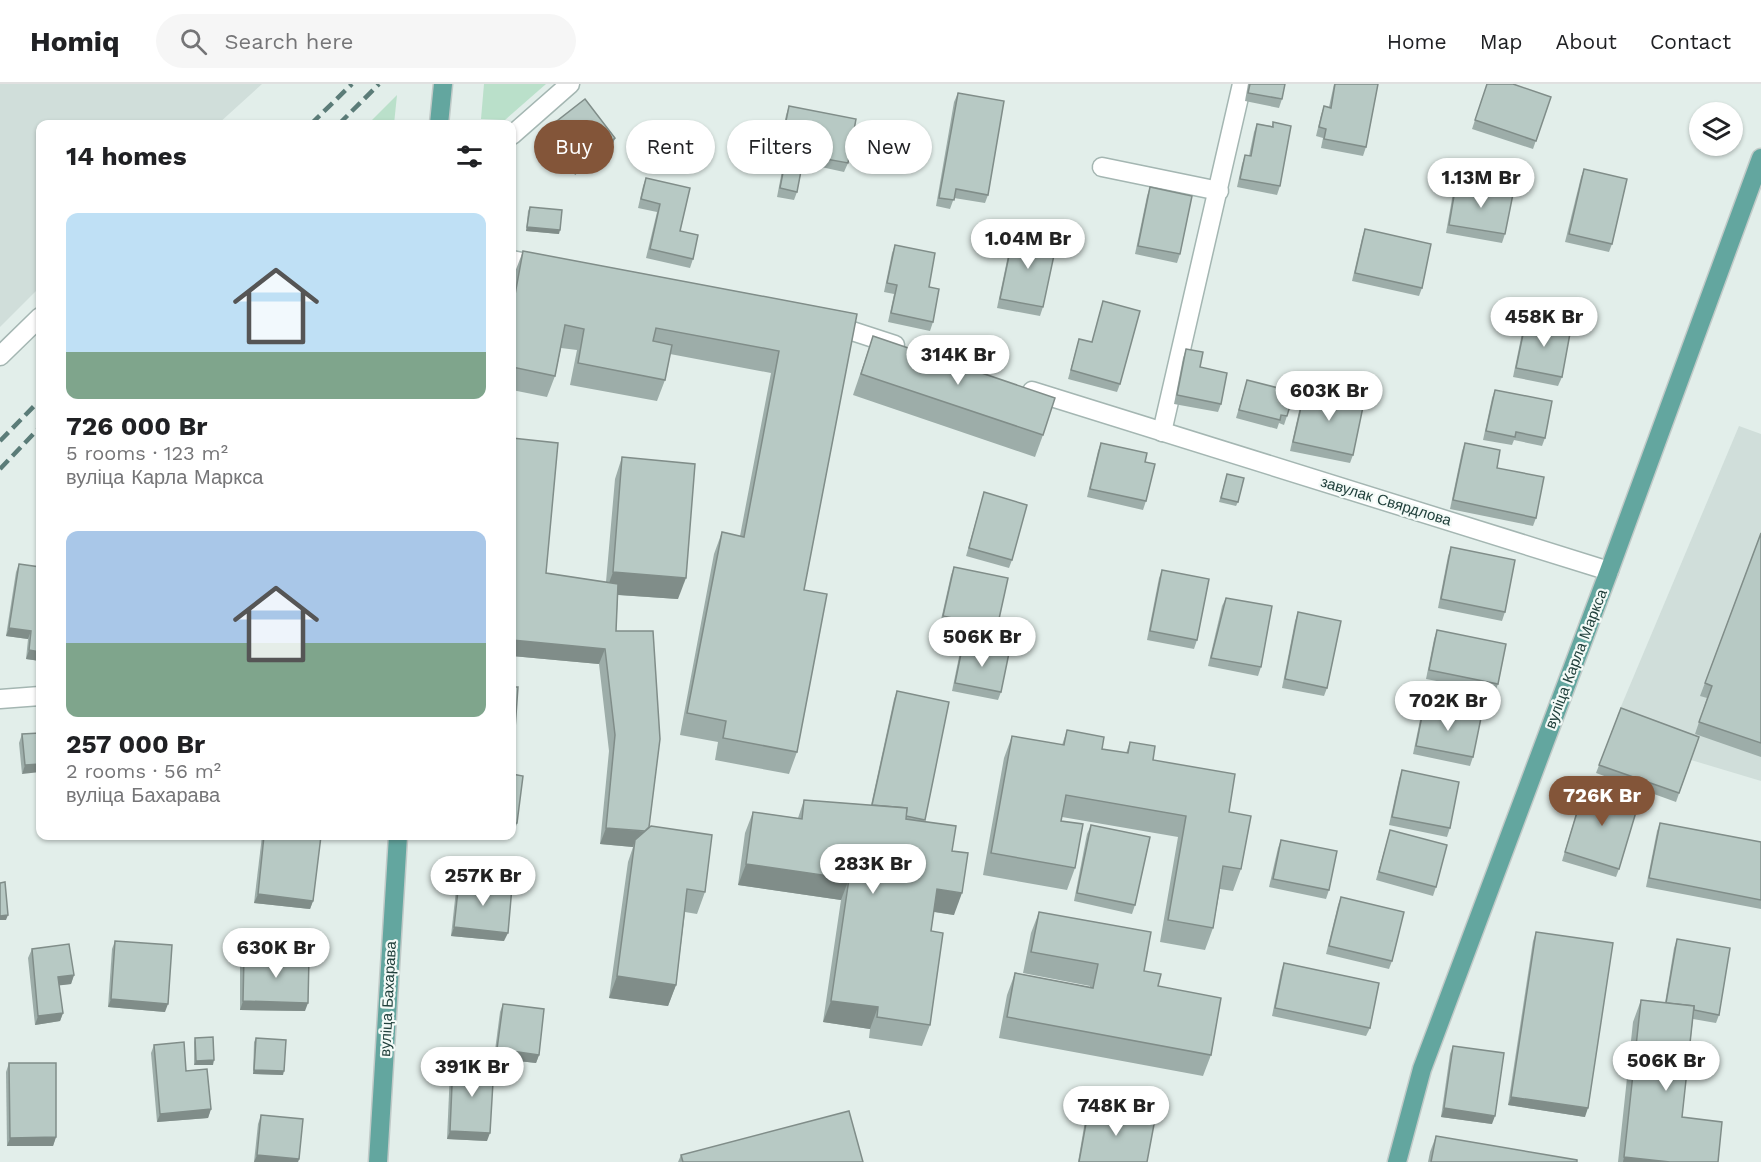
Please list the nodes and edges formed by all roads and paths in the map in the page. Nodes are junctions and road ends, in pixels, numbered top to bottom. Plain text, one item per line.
1 (443, 84) edge
2 (570, 84) edge
3 (1242, 84) edge
4 (439, 120) edge
5 (516, 131) edge
6 (1761, 158) edge
7 (1102, 167) dead end
8 (1219, 191) junction
9 (516, 261) edge
10 (558, 269) edge
11 (36, 321) edge
12 (814, 323) edge
13 (916, 352) edge
14 (0, 357) edge
15 (1016, 385) edge
16 (1162, 432) junction
17 (1609, 571) junction
18 (36, 696) edge
19 (0, 699) edge
20 (398, 840) edge
21 (378, 1162) edge
22 (1396, 1162) edge

1 - 4 main road
2 - 5 street
3 - 8 street
6 - 17 main road, вуліца Карла Маркса
7 - 8 street
8 - 16 street
9 - 10 street
11 - 14 street
12 - 13 street
15 - 16 street, завулак Свярдлова
16 - 17 street, завулак Свярдлова
17 - 22 main road, вуліца Карла Маркса
18 - 19 street
20 - 21 main road, вуліца Бахарава

